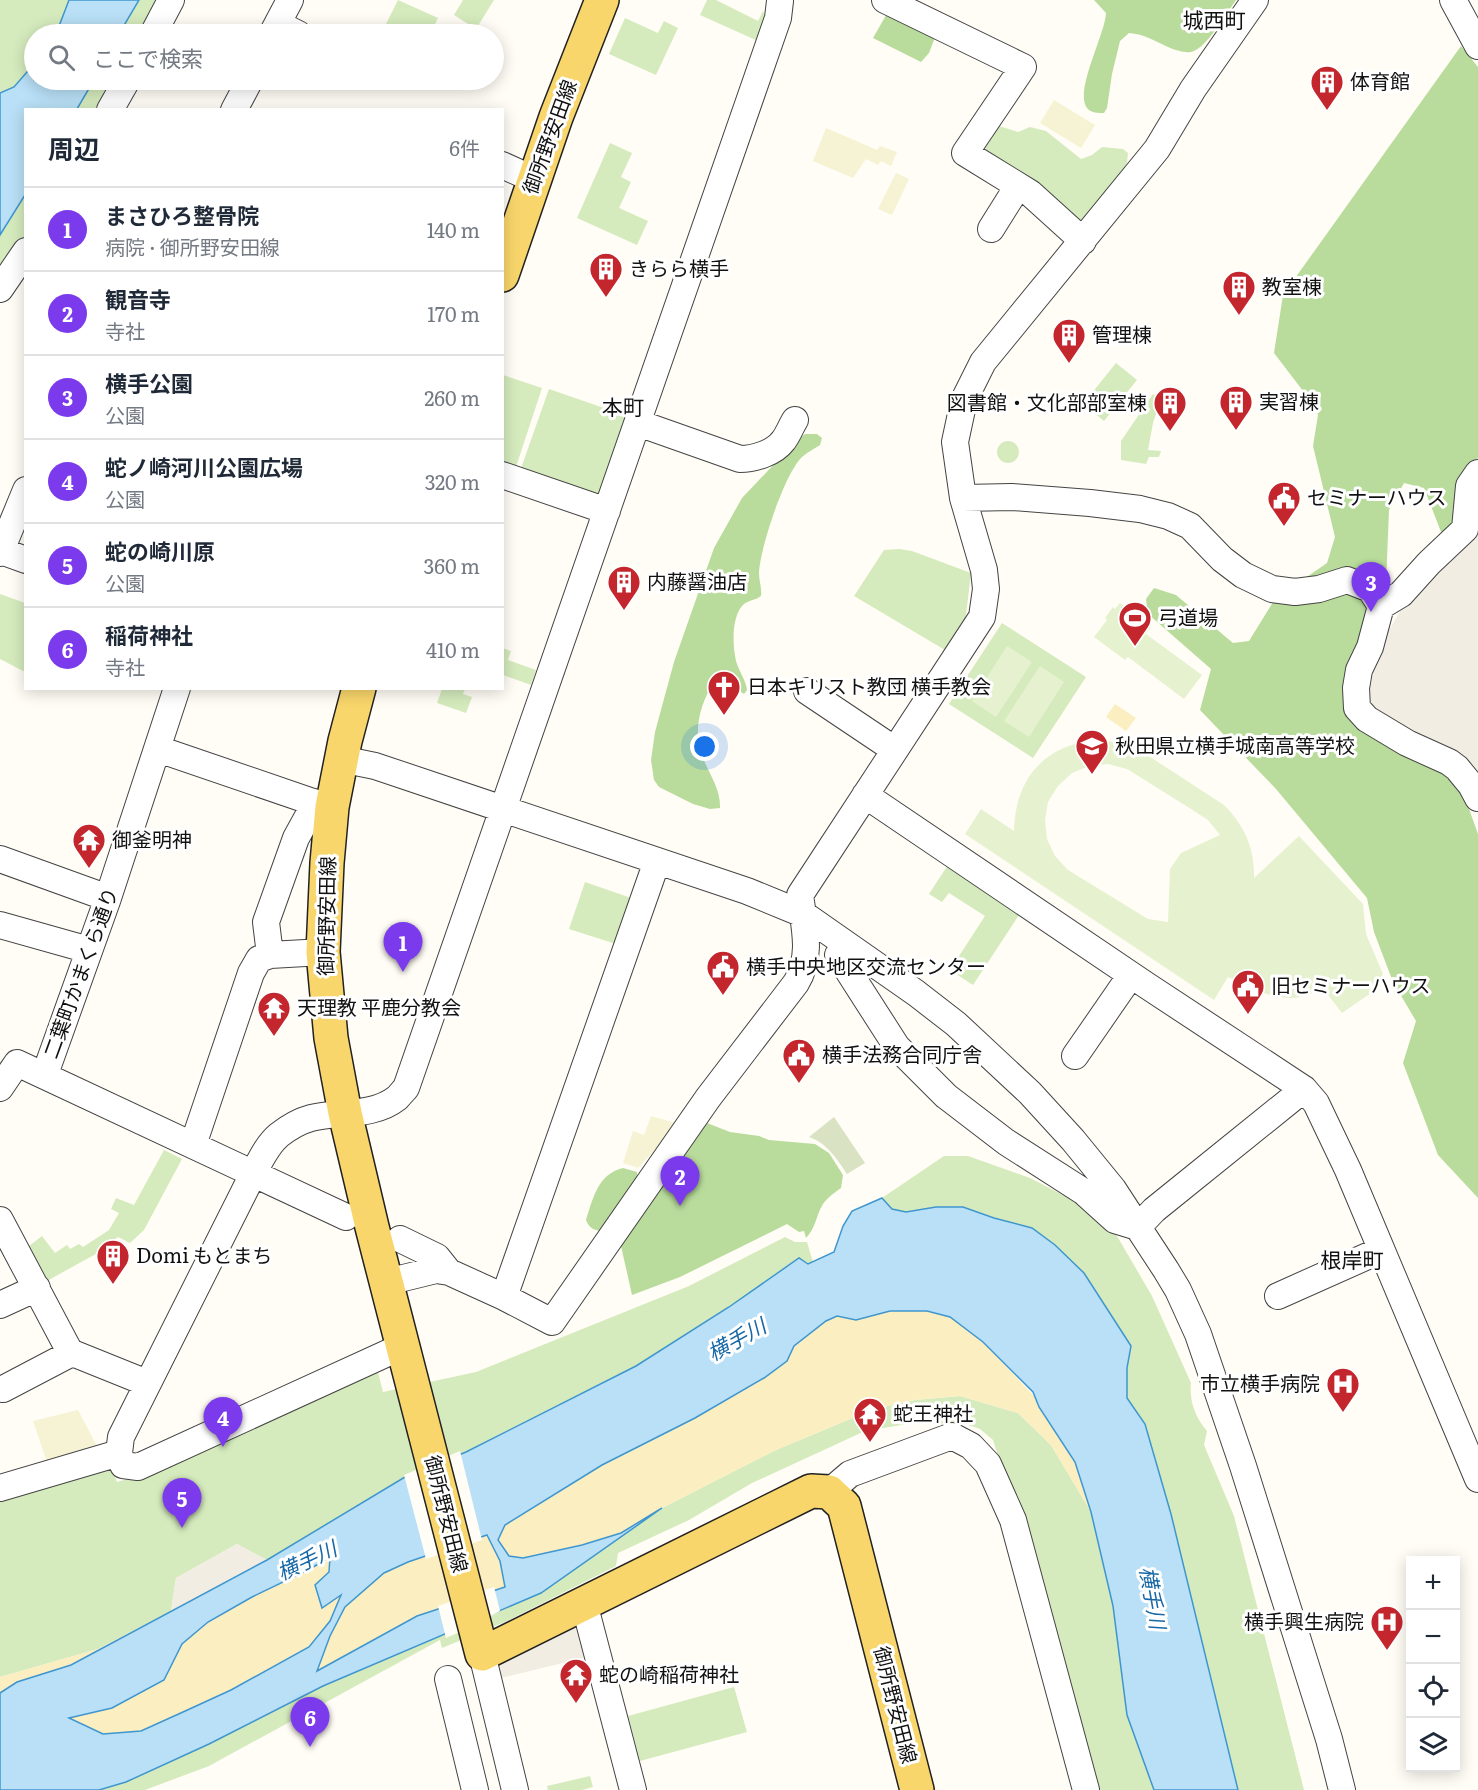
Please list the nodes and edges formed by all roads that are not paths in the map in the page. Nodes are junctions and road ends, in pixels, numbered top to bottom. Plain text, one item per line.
1 (171, 0) edge
2 (290, 0) edge
3 (602, 0) edge
4 (781, 0) edge
5 (885, 0) edge
6 (1256, 0) edge
7 (1453, 0) edge
8 (158, 24) edge
9 (285, 24) edge
10 (1478, 46) edge
11 (122, 90) edge
12 (244, 90) edge
13 (111, 108) edge
14 (235, 108) edge
15 (504, 166) edge
16 (535, 180) junction
17 (1018, 186) junction
18 (991, 229) dead end
19 (1083, 241) junction
20 (24, 254) edge
21 (504, 269) edge
22 (0, 289) edge
23 (795, 420) dead end
24 (638, 423) junction
25 (1478, 473) edge
26 (504, 476) edge
27 (24, 495) edge
28 (963, 498) junction
29 (607, 511) junction
30 (0, 552) edge
31 (24, 559) edge
32 (1381, 606) junction
33 (176, 690) edge
34 (358, 690) edge
35 (807, 691) dead end
36 (158, 749) junction
37 (895, 750) junction
38 (341, 759) junction
39 (865, 795) junction
40 (1478, 798) edge
41 (503, 809) junction
42 (319, 813) junction
43 (0, 859) edge
44 (657, 861) junction
45 (108, 898) junction
46 (803, 914) junction
47 (0, 925) edge
48 (89, 950) junction
49 (323, 952) junction
50 (270, 955) junction
51 (838, 955) dead end
52 (1131, 975) junction
53 (1075, 1056) dead end
54 (45, 1074) junction
55 (0, 1089) edge
56 (1304, 1089) junction
57 (345, 1113) junction
58 (193, 1145) junction
59 (253, 1174) junction
60 (346, 1217) dead end
61 (0, 1220) edge
62 (1138, 1227) junction
63 (400, 1239) dead end
64 (1381, 1250) junction
65 (449, 1272) junction
66 (387, 1282) junction
67 (37, 1288) junction
68 (1278, 1296) dead end
69 (504, 1297) junction
70 (0, 1305) edge
71 (70, 1352) junction
72 (406, 1359) junction
73 (147, 1383) junction
74 (3, 1389) dead end
75 (119, 1453) junction
76 (1477, 1476) edge
77 (0, 1488) edge
78 (830, 1492) junction
79 (584, 1603) junction
80 (478, 1640) junction
81 (448, 1679) dead end
82 (475, 1790) edge
83 (515, 1790) edge
84 (633, 1790) edge
85 (917, 1790) edge
86 (1086, 1790) edge
87 (1342, 1790) edge

1 - 8 street
2 - 9 street
3 - 16 main road, 御所野安田線
4 - 24 street
5 - 17 street
6 - 19 street
7 - 10 street
11 - 13 street
12 - 14 street
15 - 16 street
16 - 21 main road, 御所野安田線
17 - 18 street
17 - 19 street
19 - 28 street
20 - 22 street
23 - 24 street
24 - 29 street
25 - 32 street
26 - 29 street
27 - 30 street
28 - 32 street
28 - 37 street
29 - 41 street
30 - 31 street
32 - 40 street
33 - 36 street, 二葉町かまくら通り
34 - 38 main road, 御所野安田線
35 - 37 street
36 - 42 street
36 - 45 street, 二葉町かまくら通り
37 - 39 street
38 - 41 street
38 - 42 main road, 御所野安田線
39 - 46 street
39 - 52 street
41 - 44 street
41 - 57 street
42 - 49 main road, 御所野安田線
42 - 50 street
43 - 45 street
44 - 46 street
44 - 69 street
45 - 48 street, 二葉町かまくら通り
46 - 62 street
46 - 69 street
47 - 48 street
48 - 54 street, 二葉町かまくら通り
49 - 50 street
49 - 57 main road, 御所野安田線
50 - 58 street
51 - 62 street
52 - 53 street
52 - 56 street
54 - 55 street
54 - 58 street, 二葉町かまくら通り
56 - 62 street
56 - 64 street
57 - 59 street
57 - 66 main road, 御所野安田線
58 - 59 street, 二葉町かまくら通り
59 - 60 street, 二葉町かまくら通り
59 - 73 street
61 - 67 street
62 - 87 street
63 - 65 street
64 - 68 street
64 - 76 street
65 - 66 street
65 - 69 street
66 - 72 main road, 御所野安田線
67 - 70 street
67 - 71 street
71 - 73 street
71 - 74 street
72 - 75 street
72 - 80 main road, 御所野安田線
73 - 75 street
75 - 77 street
78 - 79 main road
78 - 85 main road, 御所野安田線
78 - 86 street
79 - 80 main road
79 - 84 street
80 - 83 street
81 - 82 street

